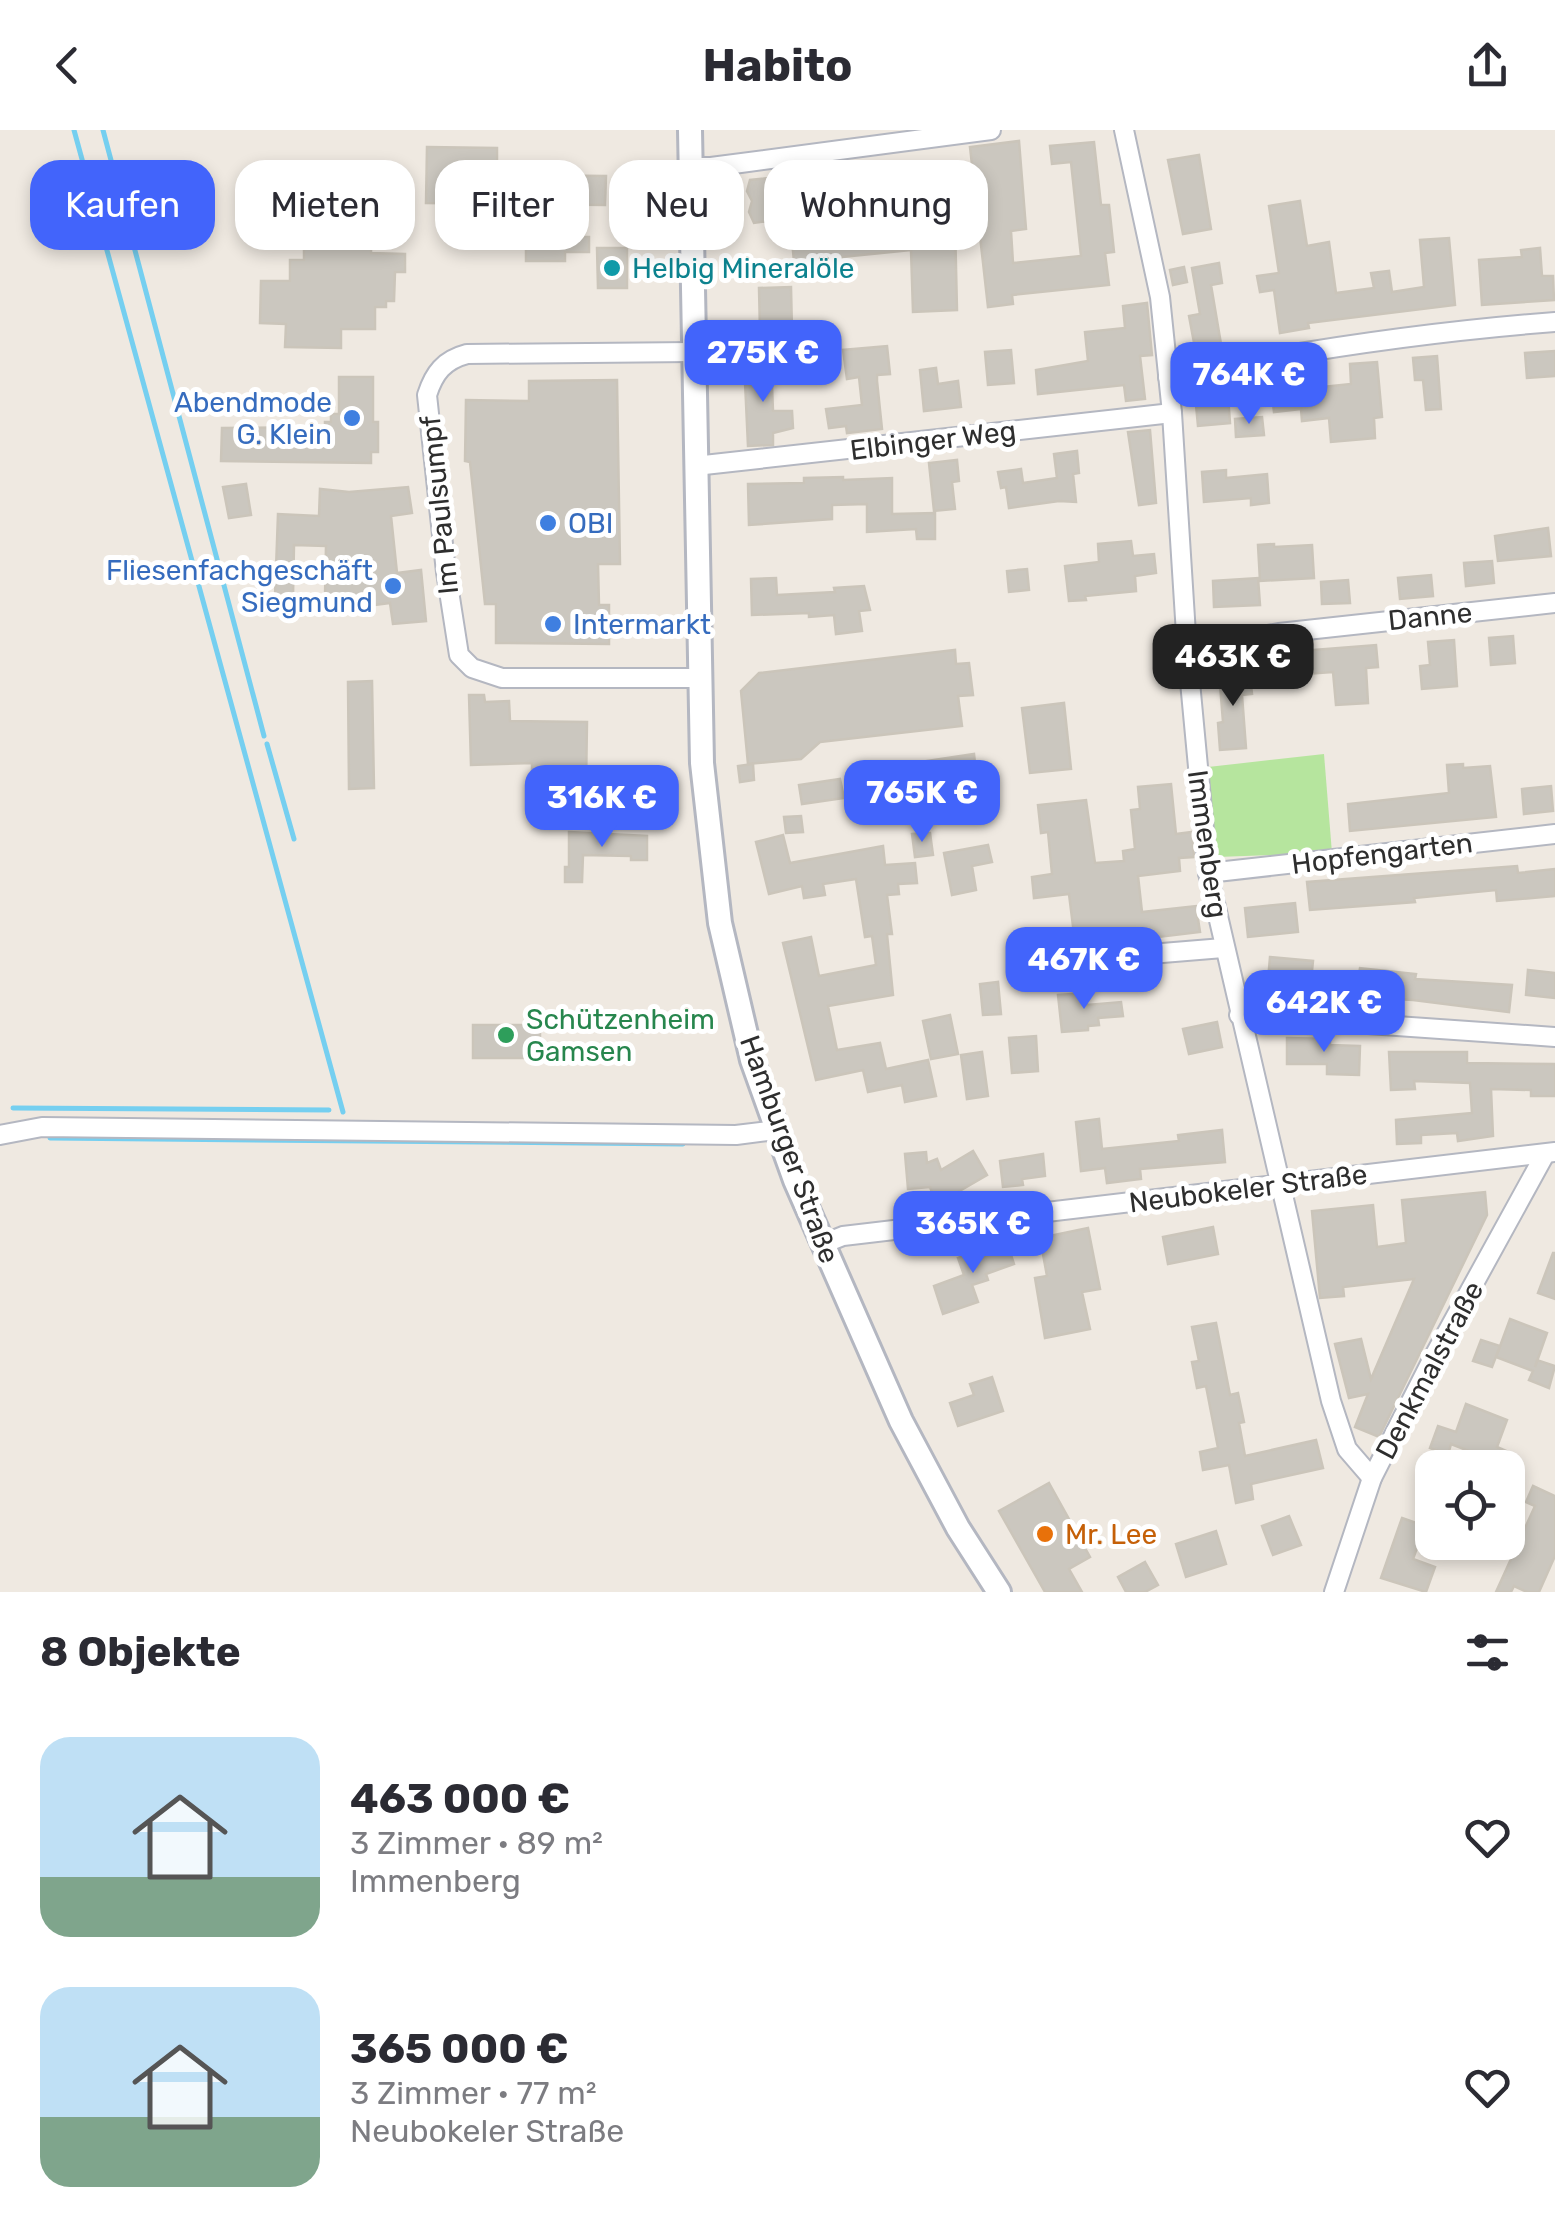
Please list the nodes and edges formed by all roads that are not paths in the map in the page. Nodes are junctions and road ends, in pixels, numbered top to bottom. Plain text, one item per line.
1 (690, 130) edge
2 (991, 130) edge
3 (1124, 130) edge
4 (691, 160) edge
5 (744, 160) edge
6 (692, 250) edge
7 (1555, 322) edge
8 (693, 352) junction
9 (1168, 377) junction
10 (1172, 413) junction
11 (695, 466) junction
12 (1555, 604) edge
13 (1187, 650) junction
14 (699, 678) junction
15 (1555, 834) edge
16 (1208, 874) junction
17 (1223, 948) junction
18 (1121, 968) dead end
19 (1239, 1016) junction
20 (1555, 1037) edge
21 (776, 1130) junction
22 (0, 1135) edge
23 (1550, 1154) edge
24 (1280, 1184) junction
25 (823, 1244) junction
26 (1372, 1478) junction
27 (1000, 1592) edge
28 (1334, 1592) edge

1 - 4 street, Hamburger Straße
2 - 5 street
3 - 9 street, Immenberg
6 - 8 street, Hamburger Straße
7 - 9 street
8 - 11 street, Hamburger Straße
8 - 14 street, Im Paulsumpf
9 - 10 street, Immenberg
10 - 11 street, Elbinger Weg
10 - 13 street, Immenberg
11 - 14 street, Hamburger Straße
12 - 13 street, Danne
13 - 16 street, Immenberg
14 - 21 street, Hamburger Straße
15 - 16 street, Hopfengarten
16 - 17 street, Immenberg
17 - 18 street
17 - 19 street, Immenberg
19 - 20 street
19 - 24 street, Immenberg
21 - 22 street
21 - 25 street, Hamburger Straße
23 - 24 street, Neubokeler Straße
23 - 26 street, Denkmalstraße
24 - 25 street, Neubokeler Straße
24 - 26 street, Immenberg
25 - 27 street, Hamburger Straße
26 - 28 street, Denkmalstraße

